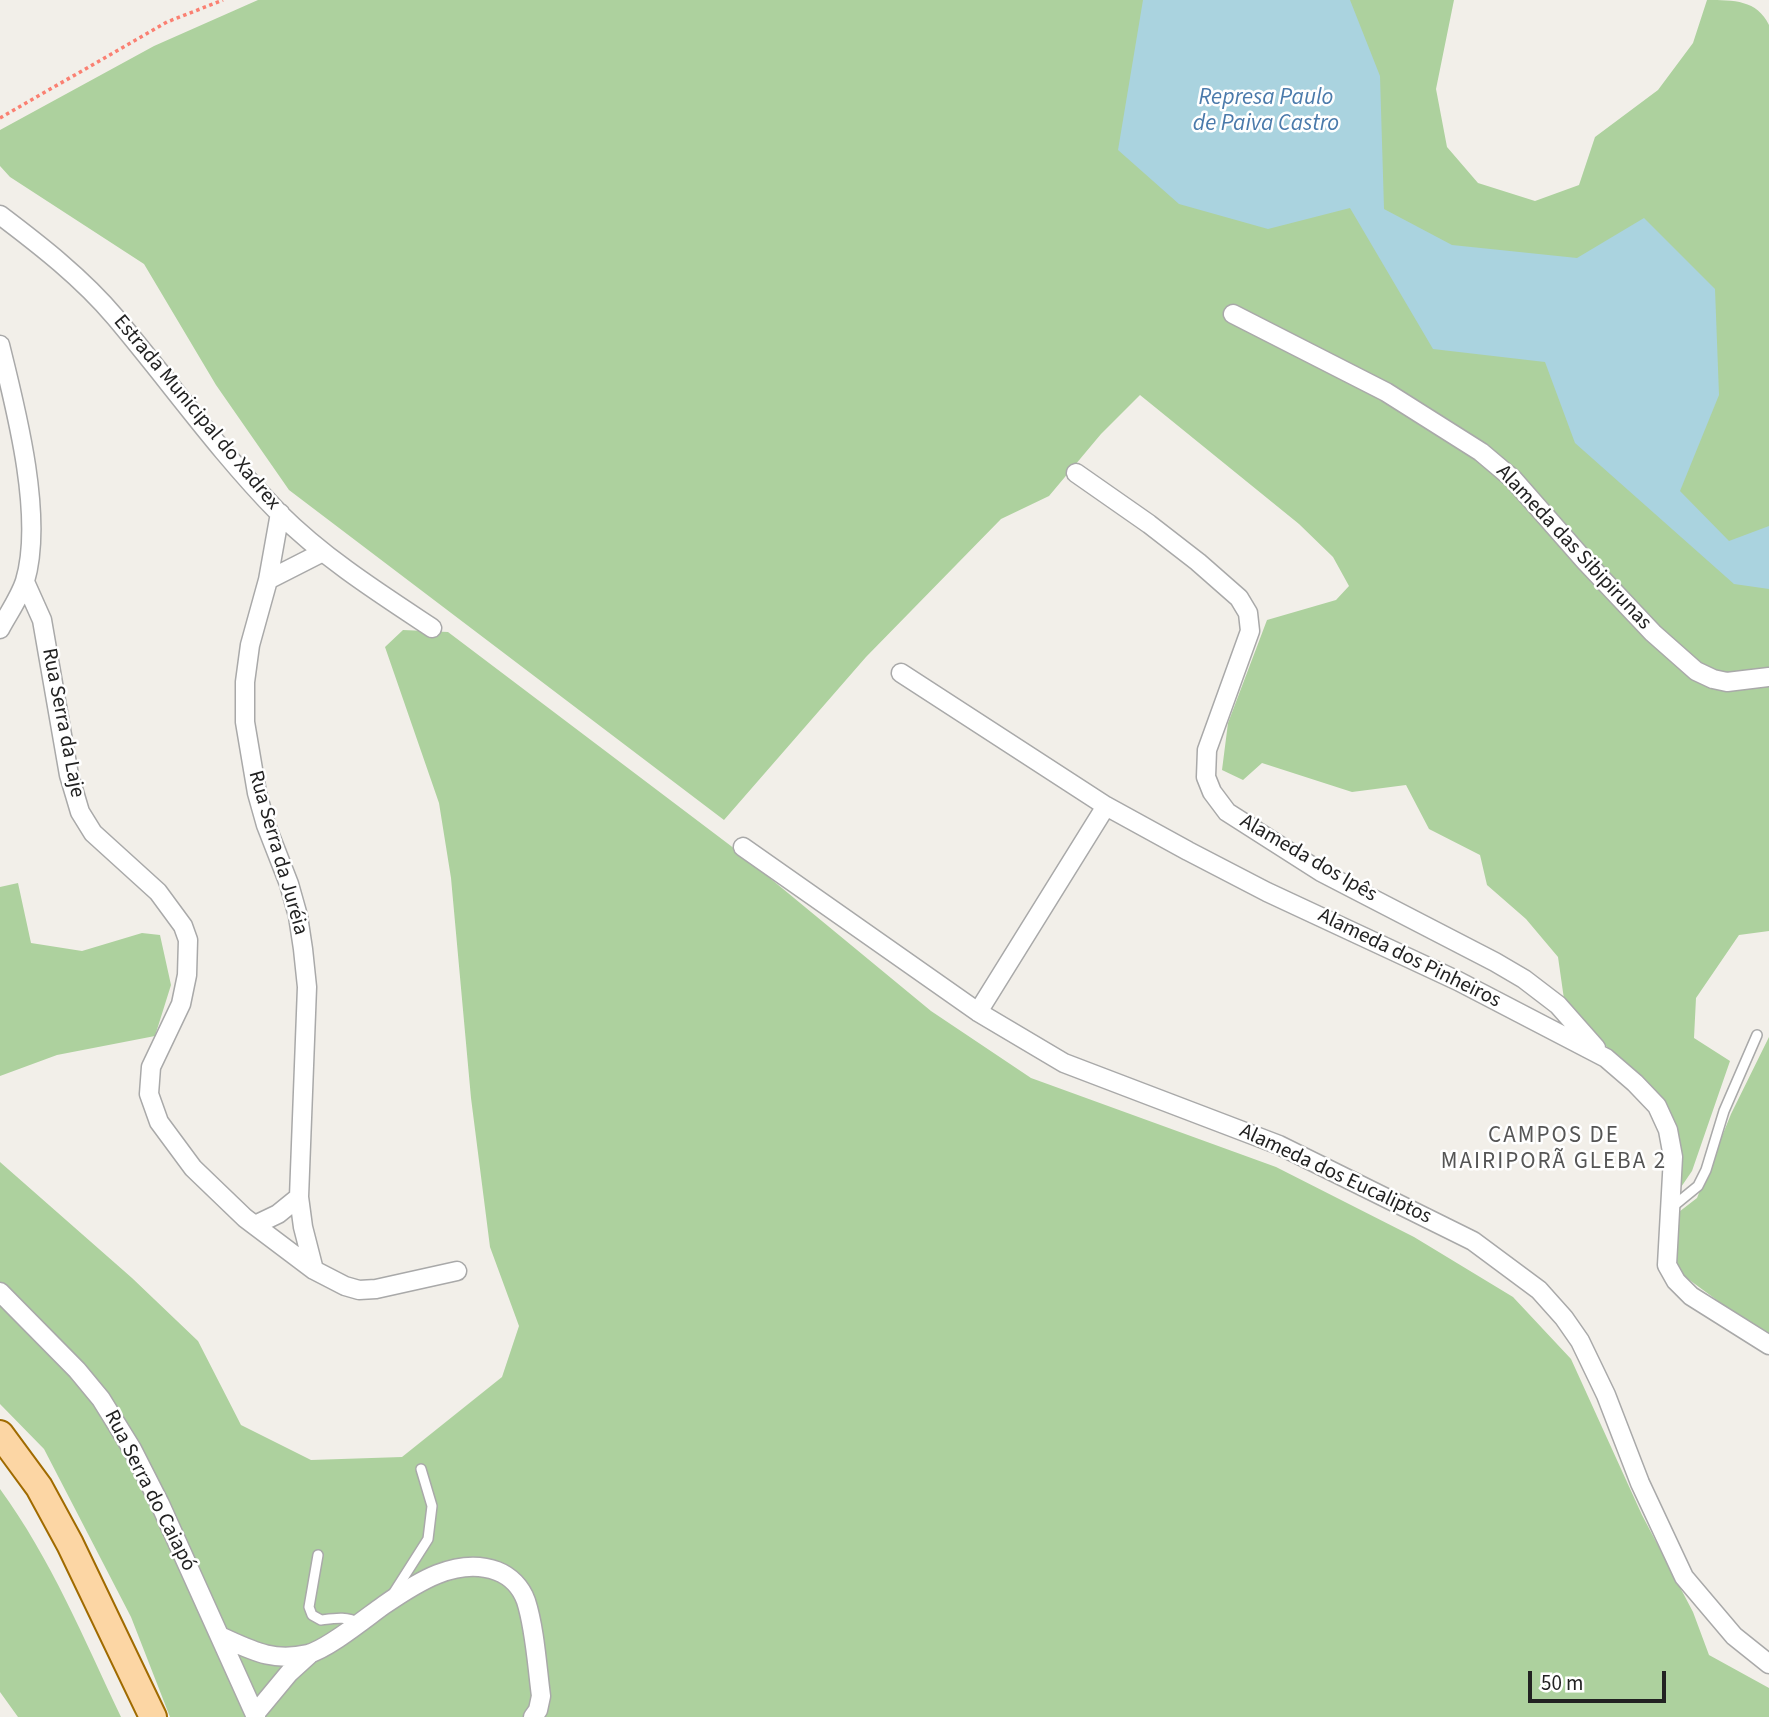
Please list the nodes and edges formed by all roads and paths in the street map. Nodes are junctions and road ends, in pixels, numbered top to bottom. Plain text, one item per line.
1 (223, 0) edge
2 (0, 118) edge
3 (0, 215) edge
4 (1233, 314) dead end
5 (0, 345) edge
6 (1076, 473) dead end
7 (280, 513) junction
8 (323, 552) junction
9 (268, 580) junction
10 (25, 582) junction
11 (432, 628) dead end
12 (0, 629) edge
13 (901, 673) dead end
14 (1769, 677) edge
15 (1105, 806) junction
16 (743, 847) dead end
17 (978, 1012) junction
18 (1757, 1035) dead end
19 (1606, 1058) junction
20 (299, 1197) junction
21 (1669, 1209) junction
22 (255, 1225) junction
23 (314, 1270) junction
24 (457, 1271) dead end
25 (0, 1293) edge
26 (1769, 1345) edge
27 (0, 1434) edge
28 (421, 1469) dead end
29 (318, 1555) dead end
30 (386, 1604) junction
31 (360, 1623) junction
32 (222, 1637) junction
33 (311, 1653) junction
34 (1769, 1664) edge
35 (256, 1716) edge
36 (153, 1717) edge
37 (533, 1717) edge

1 - 2 path
3 - 7 street, Estrada Municipal do Xadrex
4 - 14 street, Alameda das Sibipirunas
5 - 10 street
6 - 19 street, Alameda dos Ipês
7 - 8 street, Estrada Municipal do Xadrex
7 - 9 street, Rua Serra da Juréia
8 - 9 street
8 - 11 street, Estrada Municipal do Xadrex
9 - 20 street, Rua Serra da Juréia
10 - 12 street
10 - 22 street, Rua Serra da Laje
13 - 15 street, Alameda dos Pinheiros
15 - 17 street
15 - 19 street, Alameda dos Pinheiros
16 - 17 street, Alameda dos Eucaliptos
17 - 34 street, Alameda dos Eucaliptos
18 - 21 lane
19 - 21 street, Alameda dos Pinheiros
20 - 22 street
20 - 23 street, Rua Serra da Juréia
21 - 26 street, Alameda dos Pinheiros
22 - 23 street, Rua Serra da Laje
23 - 24 street, Rua Serra da Laje
25 - 32 street, Rua Serra do Caiapó
27 - 36 main road
28 - 30 lane
29 - 31 lane
30 - 31 street
30 - 37 street
31 - 33 street
32 - 33 street
32 - 35 street, Rua Serra do Caiapó
33 - 35 street

